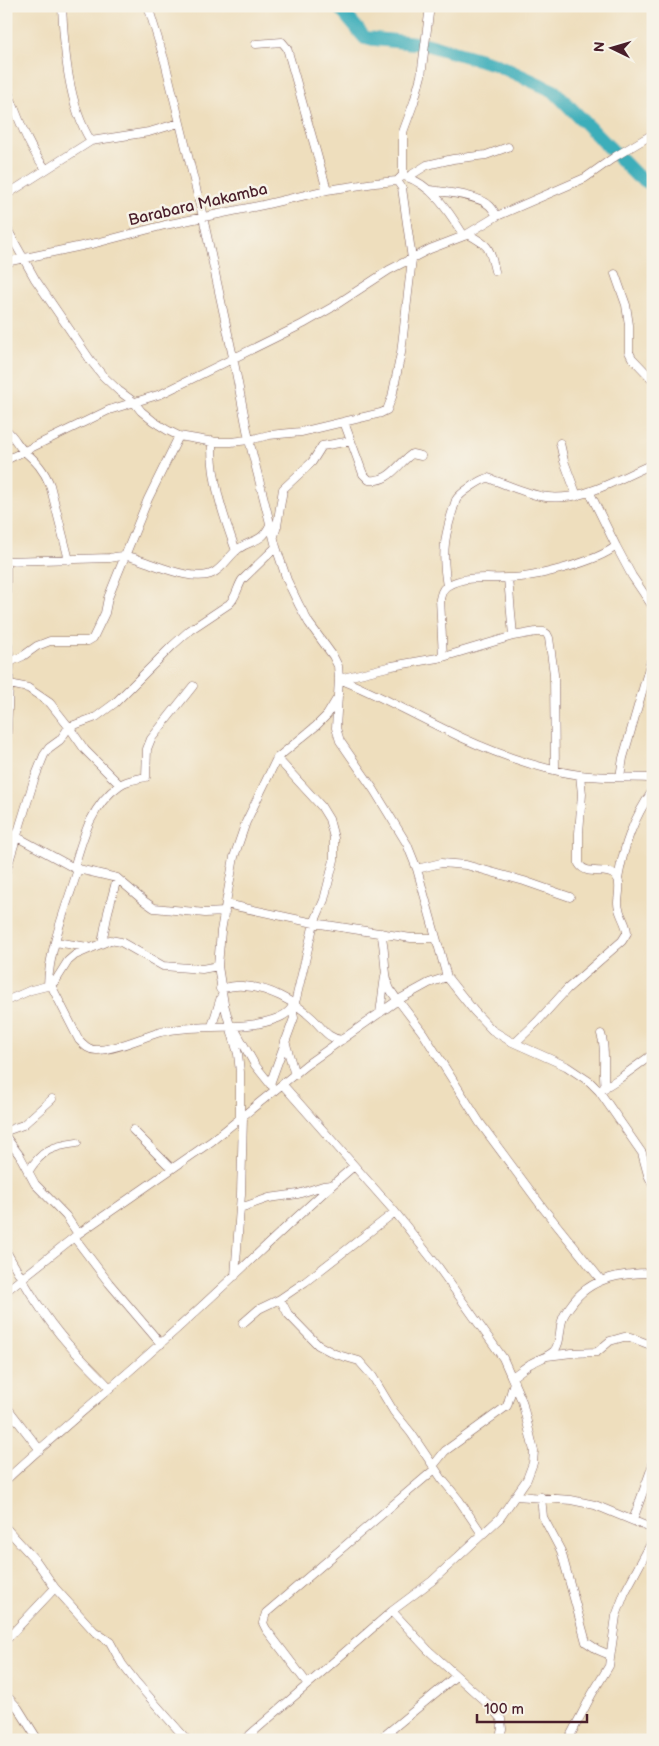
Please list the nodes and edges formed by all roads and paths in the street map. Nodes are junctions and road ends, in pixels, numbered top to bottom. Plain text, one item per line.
1 (62, 6) edge
2 (148, 6) edge
3 (430, 6) edge
4 (256, 44) dead end
5 (6, 87) edge
6 (180, 123) junction
7 (653, 134) edge
8 (91, 141) junction
9 (508, 147) dead end
10 (46, 168) junction
11 (402, 178) junction
12 (327, 190) junction
13 (430, 190) junction
14 (6, 195) edge
15 (497, 216) junction
16 (202, 217) junction
17 (6, 227) edge
18 (466, 235) junction
19 (24, 257) junction
20 (412, 259) junction
21 (6, 262) edge
22 (495, 271) dead end
23 (614, 274) dead end
24 (234, 357) junction
25 (653, 380) edge
26 (134, 402) junction
27 (344, 422) junction
28 (6, 430) edge
29 (179, 436) junction
30 (249, 440) junction
31 (212, 441) junction
32 (351, 441) junction
33 (560, 443) dead end
34 (25, 451) junction
35 (420, 456) dead end
36 (6, 460) edge
37 (653, 464) edge
38 (590, 493) junction
39 (577, 496) junction
40 (270, 525) junction
41 (274, 536) junction
42 (616, 546) junction
43 (276, 547) junction
44 (236, 551) junction
45 (126, 556) junction
46 (69, 560) junction
47 (6, 562) edge
48 (508, 578) junction
49 (447, 586) junction
50 (6, 592) edge
51 (653, 607) edge
52 (6, 630) edge
53 (513, 636) junction
54 (653, 654) edge
55 (443, 657) junction
56 (10, 662) junction
57 (651, 667) edge
58 (339, 679) junction
59 (10, 684) junction
60 (193, 686) dead end
61 (8, 695) edge
62 (336, 698) junction
63 (69, 727) junction
64 (6, 752) edge
65 (277, 758) junction
66 (556, 770) junction
67 (580, 775) junction
68 (620, 777) junction
69 (653, 778) edge
70 (120, 784) junction
71 (653, 790) edge
72 (6, 831) edge
73 (16, 838) junction
74 (76, 868) junction
75 (417, 869) junction
76 (6, 871) edge
77 (117, 878) junction
78 (618, 879) junction
79 (570, 897) dead end
80 (226, 908) junction
81 (314, 923) junction
82 (381, 933) junction
83 (435, 938) junction
84 (55, 942) junction
85 (102, 943) junction
86 (88, 948) junction
87 (218, 966) junction
88 (386, 973) junction
89 (447, 977) junction
90 (50, 985) junction
91 (221, 991) junction
92 (6, 1001) edge
93 (398, 1001) junction
94 (293, 1006) junction
95 (380, 1013) junction
96 (231, 1025) junction
97 (212, 1026) junction
98 (601, 1034) dead end
99 (342, 1040) junction
100 (286, 1041) junction
101 (515, 1043) junction
102 (653, 1054) edge
103 (295, 1075) junction
104 (270, 1084) junction
105 (283, 1085) junction
106 (276, 1090) junction
107 (602, 1090) junction
108 (52, 1099) dead end
109 (241, 1118) junction
110 (133, 1130) dead end
111 (6, 1131) edge
112 (6, 1137) edge
113 (77, 1143) dead end
114 (354, 1166) junction
115 (171, 1168) junction
116 (28, 1172) junction
117 (331, 1185) junction
118 (653, 1185) edge
119 (240, 1208) junction
120 (395, 1212) junction
121 (76, 1235) junction
122 (6, 1251) edge
123 (653, 1273) edge
124 (235, 1276) junction
125 (22, 1279) junction
126 (601, 1280) junction
127 (6, 1291) edge
128 (280, 1299) junction
129 (243, 1323) dead end
130 (161, 1344) junction
131 (653, 1346) edge
132 (545, 1357) junction
133 (513, 1380) junction
134 (110, 1388) junction
135 (6, 1406) edge
136 (40, 1450) junction
137 (653, 1464) edge
138 (434, 1467) junction
139 (6, 1480) edge
140 (516, 1496) junction
141 (541, 1497) junction
142 (633, 1520) junction
143 (6, 1528) edge
144 (653, 1530) edge
145 (482, 1534) junction
146 (653, 1540) edge
147 (55, 1588) junction
148 (392, 1611) junction
149 (6, 1640) edge
150 (610, 1655) junction
151 (456, 1676) junction
152 (307, 1683) junction
153 (6, 1695) edge
154 (38, 1740) edge
155 (187, 1740) edge
156 (244, 1740) edge
157 (379, 1740) edge
158 (499, 1740) edge
159 (568, 1740) edge

1 - 8 street
2 - 6 street
3 - 11 street
4 - 12 street
5 - 10 street
6 - 8 street
6 - 16 street
7 - 15 street
8 - 10 street
9 - 11 street
10 - 14 street
11 - 12 street, Barabara Makamba
11 - 13 street
11 - 20 street
12 - 16 street, Barabara Makamba
13 - 15 street
13 - 18 street
15 - 18 street
16 - 19 street, Barabara Makamba
16 - 24 street
17 - 19 street
18 - 20 street
18 - 22 street
19 - 21 street, Barabara Makamba
19 - 26 street
20 - 24 street
20 - 27 street
23 - 25 street
24 - 26 street
24 - 30 street
26 - 29 street
26 - 34 street
27 - 30 street
27 - 32 street
28 - 34 street
29 - 31 street
29 - 45 street
30 - 31 street
30 - 40 street
31 - 44 street
32 - 35 street
32 - 41 street
33 - 39 street
34 - 36 street
34 - 46 street
37 - 38 street
38 - 39 street
38 - 42 street
39 - 49 street
40 - 41 street
40 - 44 street
41 - 43 street
42 - 48 street
42 - 51 street
43 - 58 street
43 - 63 street
44 - 45 street
45 - 46 street
45 - 56 street
46 - 47 street
47 - 50 street
48 - 49 street
48 - 53 street
49 - 55 street
52 - 56 street
53 - 55 street
53 - 66 street
54 - 57 street
55 - 58 street
56 - 59 street
57 - 68 street
58 - 62 street
58 - 66 street
59 - 61 street
59 - 63 street
60 - 70 street
61 - 64 street
62 - 65 street
62 - 75 street
63 - 70 street
63 - 73 street
65 - 80 street
65 - 81 street
66 - 67 street
67 - 68 street
67 - 78 street
68 - 69 street
70 - 74 street
71 - 78 street
72 - 73 street
73 - 74 street
73 - 76 street
74 - 77 street
74 - 84 street
75 - 79 street
75 - 83 street
77 - 80 street
77 - 85 street
78 - 101 street
80 - 81 street
80 - 87 street
81 - 82 street
81 - 94 street
82 - 83 street
82 - 88 street
83 - 89 street
84 - 86 street
84 - 90 street
85 - 86 street
85 - 87 street
86 - 90 street
87 - 91 street
88 - 93 street
88 - 95 street
89 - 93 street
89 - 101 street
90 - 92 street
90 - 97 street
91 - 94 street
91 - 96 street
91 - 97 street
93 - 95 street
93 - 126 street
94 - 96 street
94 - 99 street
94 - 100 street
95 - 99 street
96 - 97 street
96 - 104 street
96 - 109 street
98 - 107 street
99 - 103 street
100 - 103 street
100 - 104 street
101 - 107 street
102 - 107 street
103 - 105 street
104 - 106 street
105 - 106 street
105 - 114 street
106 - 109 street
107 - 118 street
108 - 111 street
109 - 115 street
109 - 119 street
110 - 115 street
112 - 116 street
113 - 116 street
114 - 117 street
114 - 120 street
115 - 121 street
116 - 121 street
117 - 119 street
117 - 124 street
119 - 124 street
120 - 128 street
120 - 133 street
121 - 125 street
121 - 130 street
122 - 125 street
123 - 126 street
124 - 130 street
125 - 127 street
125 - 134 street
126 - 132 street
128 - 129 street
128 - 138 street
130 - 134 street
131 - 132 street
132 - 133 street
133 - 138 street
133 - 140 street
134 - 136 street
135 - 136 street
136 - 139 street
137 - 142 street
138 - 145 street
138 - 152 street
140 - 141 street
140 - 145 street
141 - 142 street
141 - 150 street
142 - 144 street
143 - 147 street
145 - 148 street
146 - 150 street
147 - 149 street
147 - 155 street
148 - 151 street
148 - 152 street
150 - 159 street
151 - 157 street
151 - 158 street
152 - 156 street
153 - 154 street

